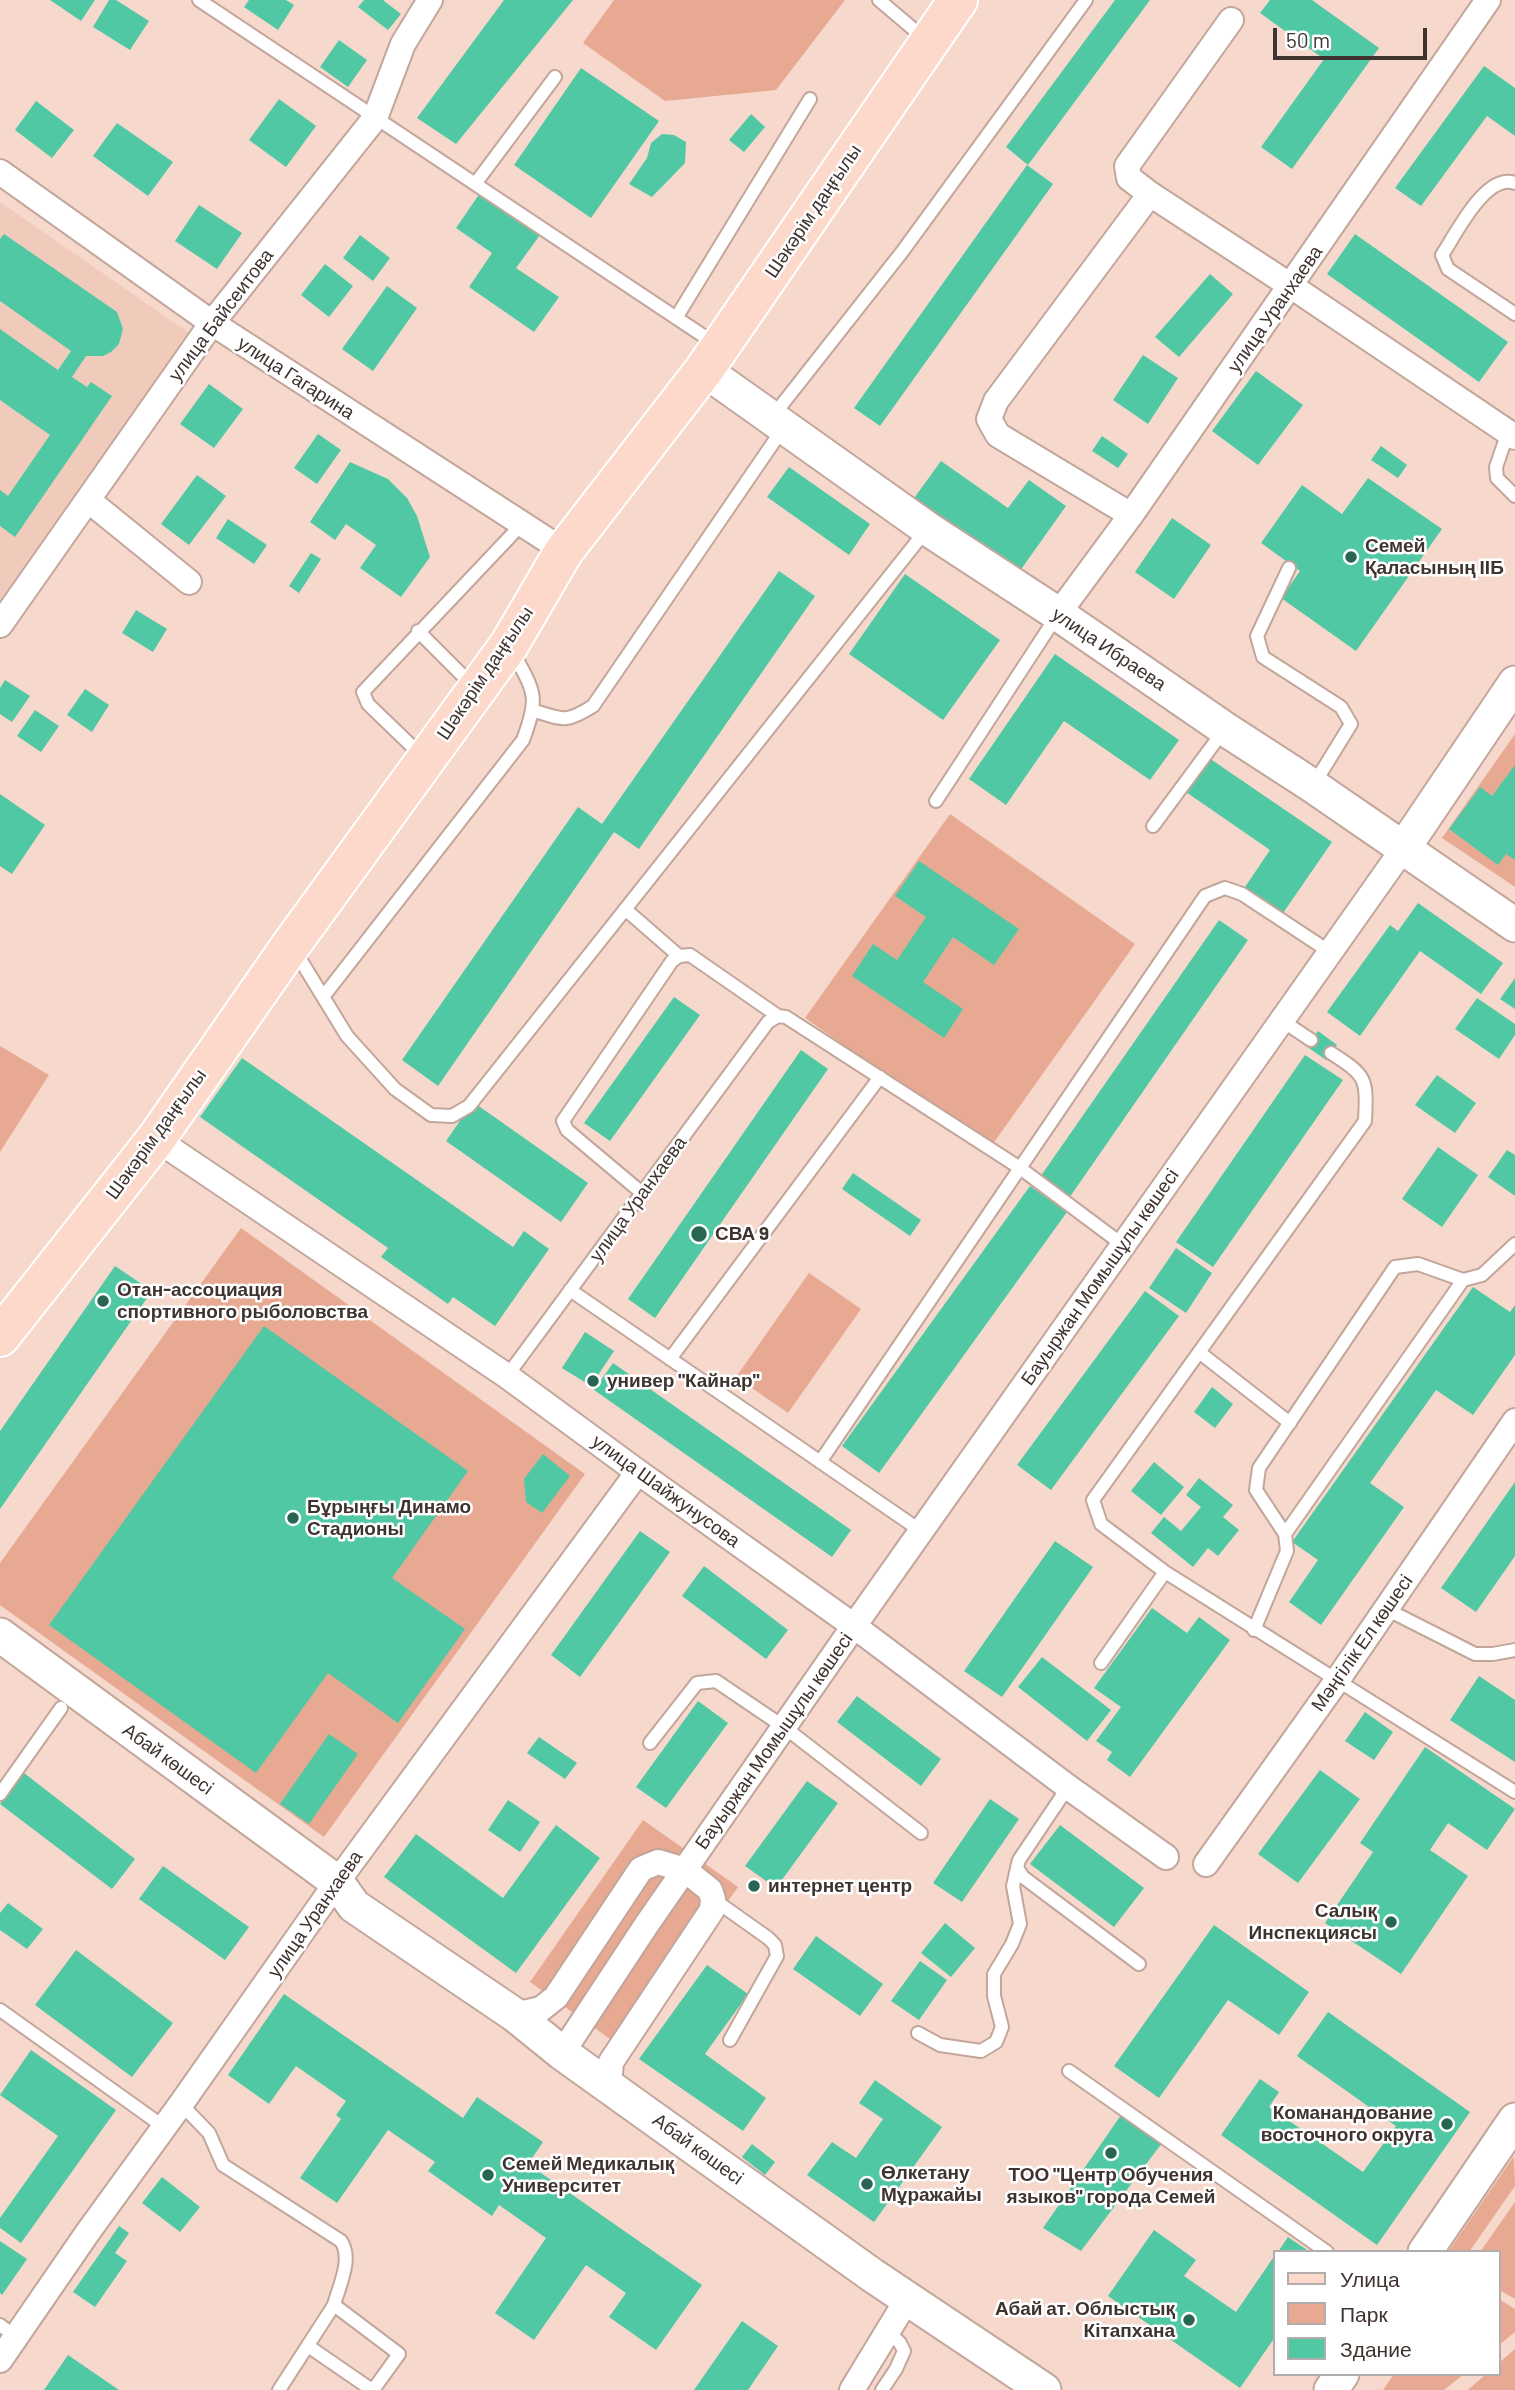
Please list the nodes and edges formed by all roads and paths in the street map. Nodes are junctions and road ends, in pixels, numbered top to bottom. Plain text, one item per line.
1 (199, 0) edge
2 (430, 0) edge
3 (879, 0) edge
4 (958, 0) edge
5 (1086, 0) edge
6 (1488, 0) edge
7 (1231, 20) dead end
8 (928, 42) junction
9 (555, 78) dead end
10 (810, 99) dead end
11 (375, 118) junction
12 (0, 173) edge
13 (1515, 183) edge
14 (475, 184) junction
15 (1150, 194) junction
16 (1292, 286) junction
17 (1515, 314) edge
18 (676, 318) junction
19 (212, 323) junction
20 (712, 359) junction
21 (777, 422) junction
22 (1511, 434) edge
23 (1515, 496) edge
24 (88, 500) junction
25 (1131, 515) junction
26 (522, 524) junction
27 (928, 529) junction
28 (564, 551) junction
29 (1289, 568) dead end
30 (189, 582) dead end
31 (1058, 614) junction
32 (0, 625) edge
33 (418, 631) junction
34 (509, 645) junction
35 (1515, 684) edge
36 (477, 690) junction
37 (535, 710) junction
38 (1225, 729) junction
39 (425, 760) junction
40 (1313, 786) junction
41 (936, 801) dead end
42 (1153, 826) dead end
43 (1403, 849) junction
44 (625, 909) junction
45 (1515, 925) edge
46 (291, 945) junction
47 (1330, 952) junction
48 (680, 956) junction
49 (323, 997) junction
50 (773, 1019) junction
51 (1281, 1020) junction
52 (1311, 1040) dead end
53 (1331, 1053) dead end
54 (880, 1077) junction
55 (156, 1139) junction
56 (1020, 1168) junction
57 (642, 1193) junction
58 (1515, 1244) edge
59 (1123, 1245) junction
60 (1464, 1280) junction
61 (570, 1290) junction
62 (0, 1337) edge
63 (1199, 1352) junction
64 (670, 1359) junction
65 (507, 1376) junction
66 (1515, 1421) edge
67 (1290, 1423) junction
68 (820, 1462) junction
69 (638, 1472) junction
70 (921, 1531) junction
71 (1285, 1534) junction
72 (1165, 1572) junction
73 (1386, 1609) junction
74 (854, 1626) junction
75 (1254, 1630) junction
76 (0, 1635) edge
77 (1515, 1650) edge
78 (0, 1662) edge
79 (1101, 1663) dead end
80 (1338, 1679) junction
81 (61, 1708) junction
82 (784, 1727) junction
83 (650, 1743) dead end
84 (1068, 1787) junction
85 (1515, 1792) edge
86 (0, 1794) edge
87 (921, 1833) dead end
88 (1166, 1857) dead end
89 (1206, 1864) dead end
90 (1017, 1868) junction
91 (685, 1870) junction
92 (338, 1896) junction
93 (713, 1899) junction
94 (1139, 1964) dead end
95 (0, 2010) edge
96 (515, 2015) junction
97 (918, 2033) dead end
98 (730, 2039) dead end
99 (562, 2053) junction
100 (1069, 2071) dead end
101 (609, 2085) junction
102 (181, 2104) junction
103 (1515, 2120) edge
104 (164, 2127) junction
105 (1324, 2250) edge
106 (1426, 2250) edge
107 (908, 2298) junction
108 (334, 2305) junction
109 (8, 2331) edge
110 (889, 2332) junction
111 (307, 2346) junction
112 (0, 2360) edge
113 (279, 2390) edge
114 (373, 2390) edge
115 (852, 2390) edge
116 (882, 2390) edge
117 (1044, 2390) edge

1 - 11 lane
2 - 11 street, улица Байсеитова
3 - 8 lane
4 - 8 main road, Шәкәрім даңғылы
5 - 21 lane
6 - 16 street, улица Уранхаева
7 - 15 street
8 - 20 main road, Шәкәрім даңғылы
9 - 14 lane
10 - 18 lane
11 - 14 lane
11 - 19 street, улица Байсеитова
12 - 19 street, улица Гагарина
13 - 17 lane
14 - 18 lane
15 - 16 street
15 - 25 street
16 - 22 street
16 - 25 street, улица Уранхаева
18 - 20 lane
19 - 24 street, улица Байсеитова
19 - 26 street, улица Гагарина
20 - 21 main road, улица Ибраева
20 - 28 main road, Шәкәрім даңғылы
21 - 27 main road, улица Ибраева
21 - 37 lane
22 - 23 lane
24 - 30 street
24 - 32 street, улица Байсеитова
25 - 31 street, улица Уранхаева
26 - 28 street, улица Гагарина
26 - 33 lane
27 - 31 main road, улица Ибраева
27 - 44 lane
28 - 34 main road, Шәкәрім даңғылы
29 - 40 lane
31 - 38 main road, улица Ибраева
31 - 41 lane
33 - 36 lane
33 - 39 lane
34 - 36 main road, Шәкәрім даңғылы
34 - 37 lane
35 - 43 main road, Бауыржан Момышұлы көшесі
36 - 39 main road, Шәкәрім даңғылы
37 - 49 lane
38 - 40 main road, улица Ибраева
38 - 42 lane
39 - 46 main road, Шәкәрім даңғылы
40 - 43 main road, улица Ибраева
43 - 45 main road, улица Ибраева
43 - 47 street, Бауыржан Момышұлы көшесі
44 - 48 lane
44 - 49 lane
46 - 49 lane
46 - 55 main road, Шәкәрім даңғылы
47 - 51 street, Бауыржан Момышұлы көшесі
47 - 56 lane
48 - 50 lane
48 - 57 lane
50 - 54 lane
50 - 57 lane, улица Уранхаева
51 - 52 lane
51 - 59 street, Бауыржан Момышұлы көшесі
53 - 63 lane
54 - 56 lane
54 - 64 lane
55 - 62 main road, Шәкәрім даңғылы
55 - 65 street, улица Шайжунусова
56 - 59 lane
56 - 68 lane
57 - 61 lane, улица Уранхаева
58 - 60 lane
59 - 70 street, Бауыржан Момышұлы көшесі
60 - 67 lane
60 - 71 lane
61 - 64 lane
61 - 65 lane, улица Уранхаева
63 - 67 lane
63 - 72 lane
64 - 68 lane
65 - 69 street, улица Шайжунусова
66 - 73 street, Мәңгілік Ел көшесі
67 - 71 lane
68 - 70 lane
69 - 74 street, улица Шайжунусова
69 - 92 street, улица Уранхаева
70 - 74 street, Бауыржан Момышұлы көшесі
71 - 75 lane
72 - 75 lane
72 - 79 lane
73 - 77 lane
73 - 80 street, Мәңгілік Ел көшесі
74 - 82 street, Бауыржан Момышұлы көшесі
74 - 84 street, улица Шайжунусова
75 - 80 lane
76 - 92 main road, Абай көшесі
78 - 81 main road, Абай көшесі
80 - 85 lane
80 - 89 street, Мәңгілік Ел көшесі
81 - 86 lane
81 - 92 main road, Абай көшесі
82 - 83 lane
82 - 87 lane
82 - 91 street, Бауыржан Момышұлы көшесі
84 - 88 street, улица Шайжунусова
84 - 90 lane
90 - 94 lane
90 - 97 lane
91 - 93 street
91 - 96 street
91 - 99 street, Бауыржан Момышұлы көшесі
92 - 96 main road, Абай көшесі
92 - 102 street, улица Уранхаева
93 - 98 lane
93 - 101 street
95 - 104 lane
96 - 99 main road, Абай көшесі
99 - 101 main road, Абай көшесі
100 - 105 lane
101 - 107 main road, Абай көшесі
102 - 104 street, улица Уранхаева
102 - 108 lane
103 - 106 main road
104 - 109 street, улица Уранхаева
107 - 110 street
107 - 117 main road, Абай көшесі
108 - 111 lane
108 - 114 lane
109 - 112 street, улица Уранхаева
110 - 115 street
110 - 116 lane
111 - 113 lane
111 - 114 lane

